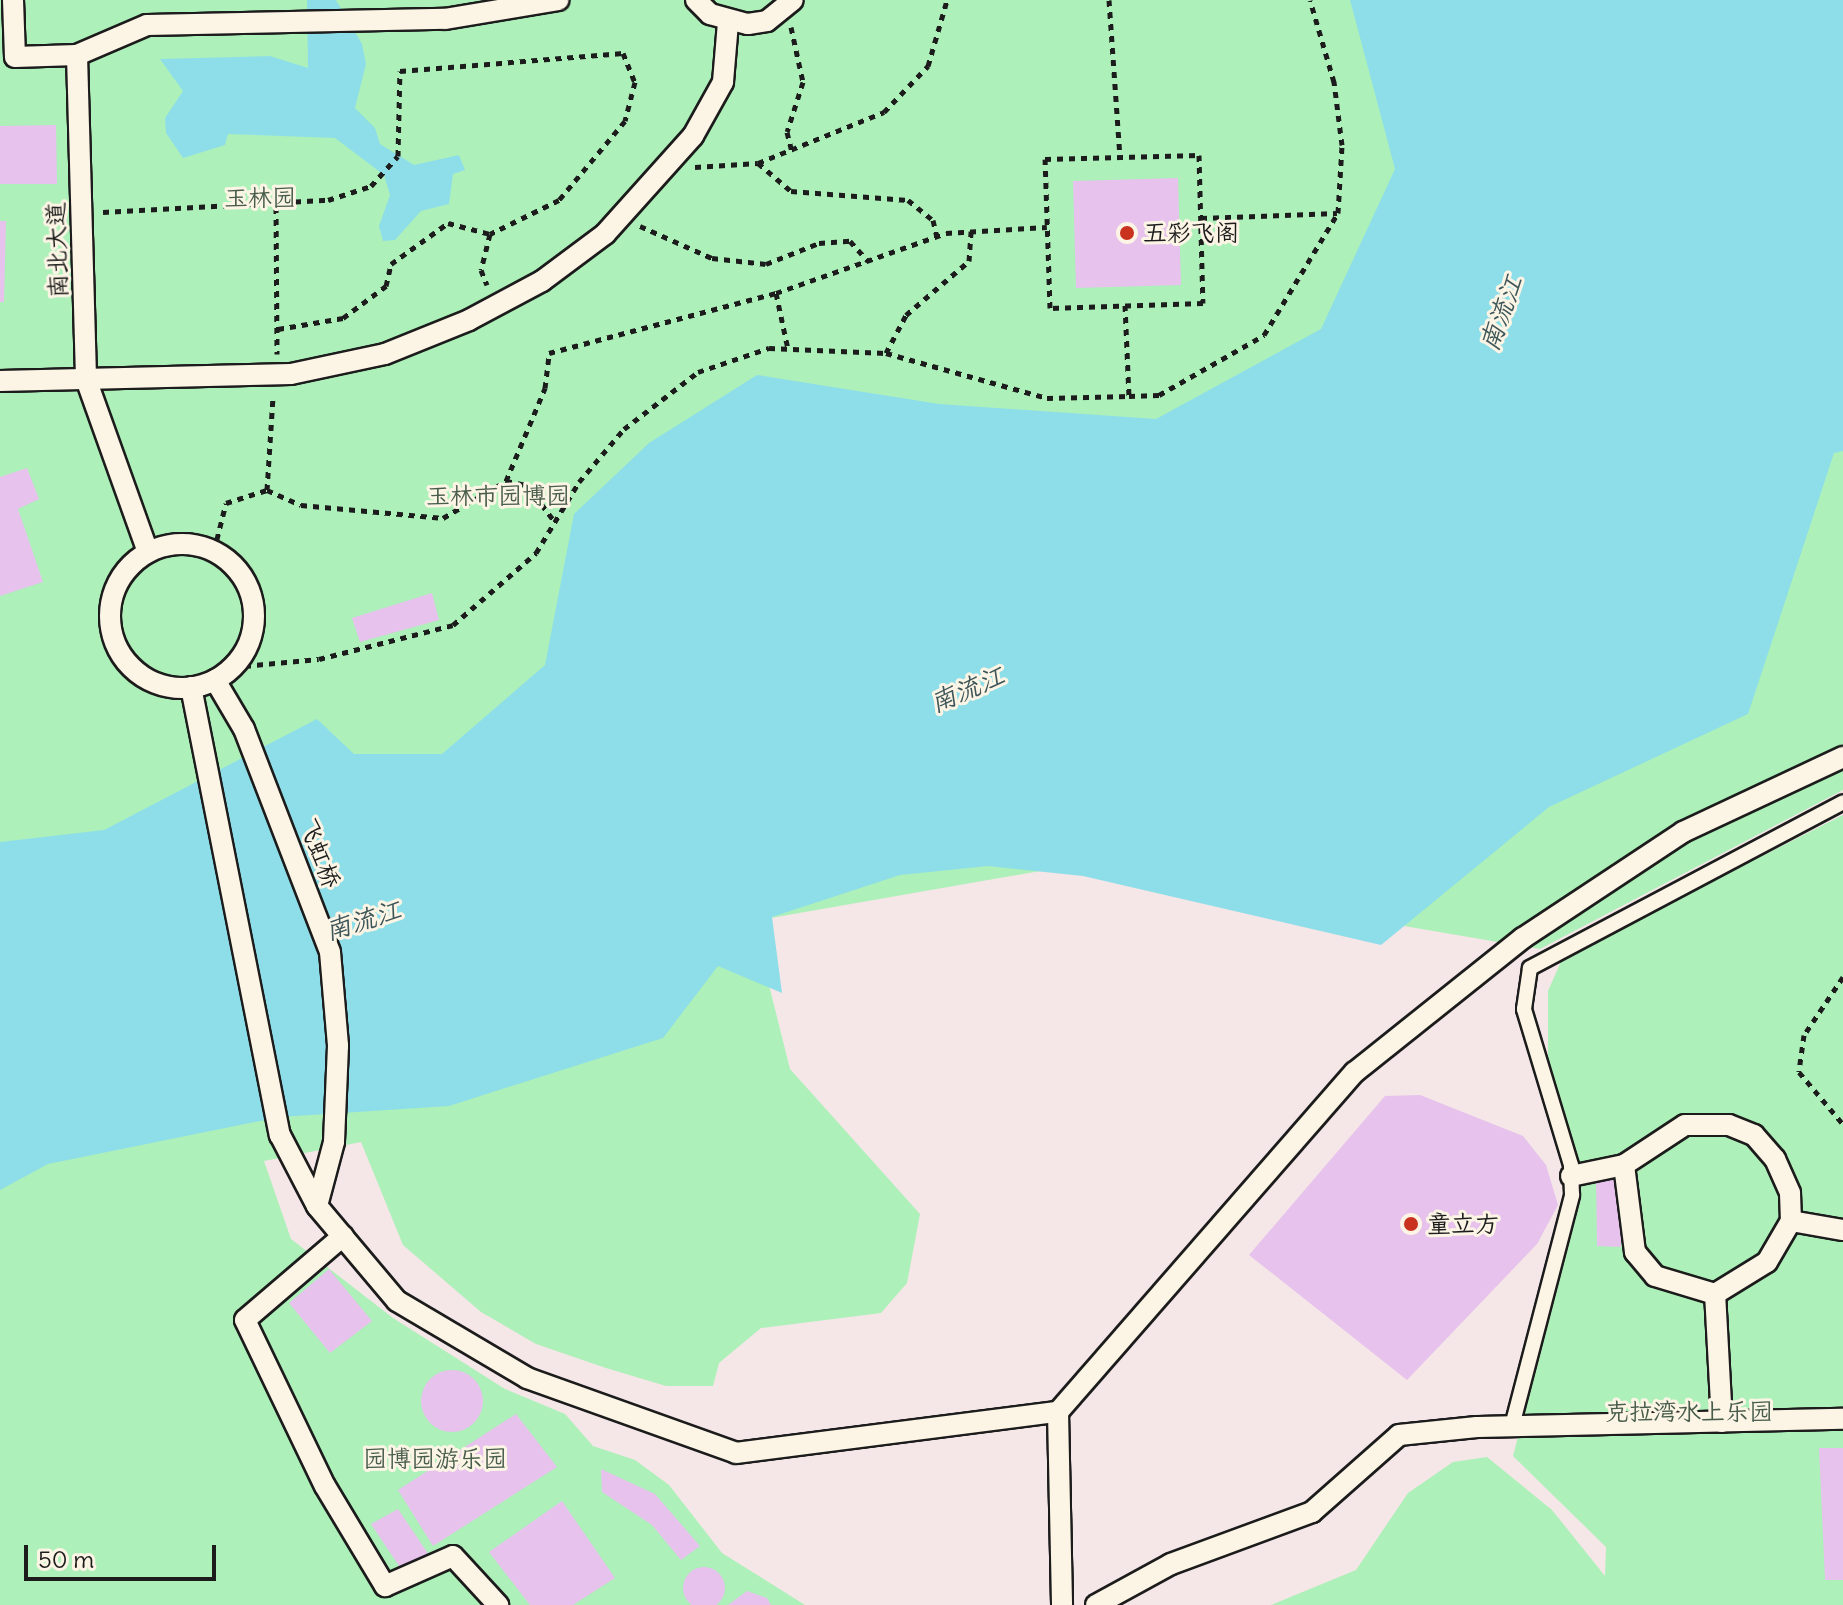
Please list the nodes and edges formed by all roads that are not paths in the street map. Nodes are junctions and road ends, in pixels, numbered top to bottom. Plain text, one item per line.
1 (13, 0) edge
2 (558, 0) edge
3 (696, 0) edge
4 (788, 5) edge
5 (728, 22) junction
6 (7, 55) edge
7 (77, 55) junction
8 (86, 379) junction
9 (0, 381) edge
10 (148, 552) junction
11 (215, 680) junction
12 (191, 687) junction
13 (1843, 757) edge
14 (1843, 802) edge
15 (1624, 1165) junction
16 (1571, 1176) junction
17 (317, 1206) junction
18 (1791, 1221) junction
19 (1843, 1230) edge
20 (343, 1236) junction
21 (1715, 1294) junction
22 (1058, 1412) junction
23 (1843, 1419) edge
24 (1722, 1422) junction
25 (1512, 1426) junction
26 (498, 1605) edge
27 (1062, 1605) edge
28 (1096, 1605) edge

1 - 6 street
2 - 7 street
3 - 5 street
4 - 5 street
5 - 8 street
6 - 7 street
7 - 8 street, 南北大道
8 - 9 street
8 - 10 street, 南北大道
10 - 11 street
10 - 12 street
11 - 12 street
11 - 17 street, 飞虹桥
12 - 17 street
13 - 22 street
14 - 16 lane
15 - 16 street
15 - 18 street
15 - 21 street
16 - 25 lane
17 - 20 street
18 - 19 street
18 - 21 street
20 - 22 street
20 - 26 street
21 - 24 street
22 - 27 street
23 - 24 street
24 - 25 street
25 - 28 street

